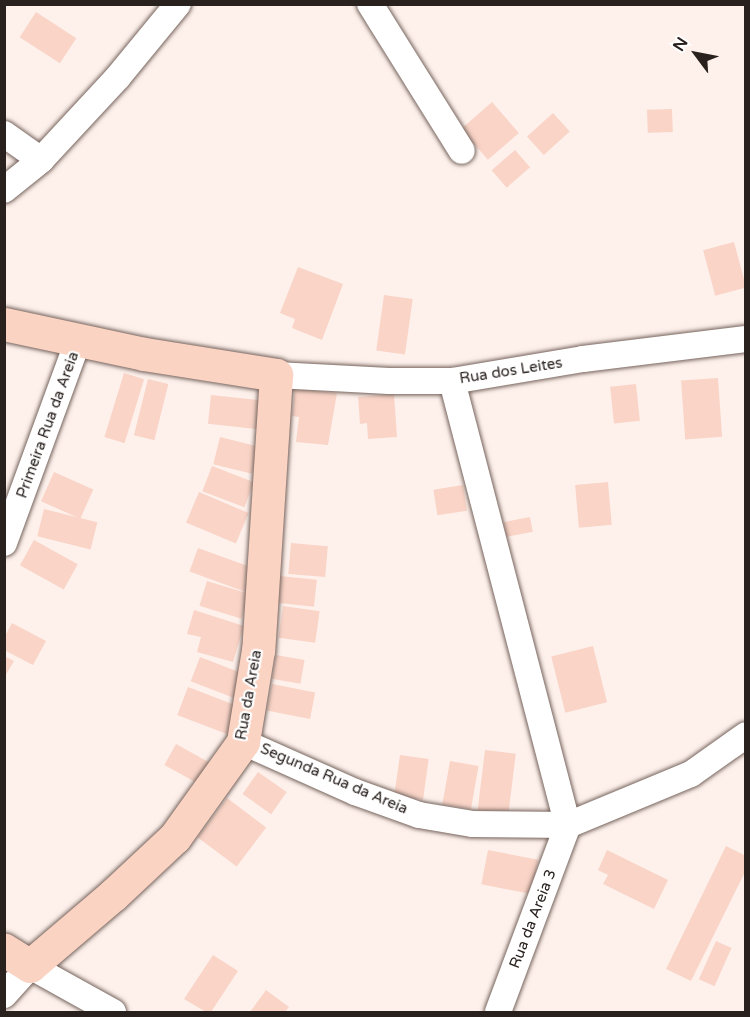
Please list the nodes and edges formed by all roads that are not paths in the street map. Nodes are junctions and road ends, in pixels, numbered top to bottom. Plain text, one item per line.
1 (178, 4) edge
2 (370, 4) edge
3 (4, 134) edge
4 (462, 151) dead end
5 (41, 160) junction
6 (4, 190) edge
7 (4, 324) edge
8 (746, 339) edge
9 (78, 341) junction
10 (276, 375) junction
11 (452, 381) junction
12 (4, 543) edge
13 (746, 735) edge
14 (243, 742) junction
15 (568, 825) junction
16 (17, 958) edge
17 (4, 995) edge
18 (113, 1012) edge
19 (498, 1012) edge

1 - 5 street
2 - 4 street
3 - 5 street
5 - 6 street
7 - 9 street
8 - 11 street, Rua dos Leites
9 - 10 street
9 - 12 street, Primeira Rua da Areia
10 - 11 street, Rua dos Leites
10 - 14 street, Rua da Areia
11 - 15 street
13 - 15 street
14 - 15 street, Segunda Rua da Areia
14 - 16 street, Rua da Areia
15 - 19 street, Rua da Areia 3
16 - 17 street
16 - 18 street

